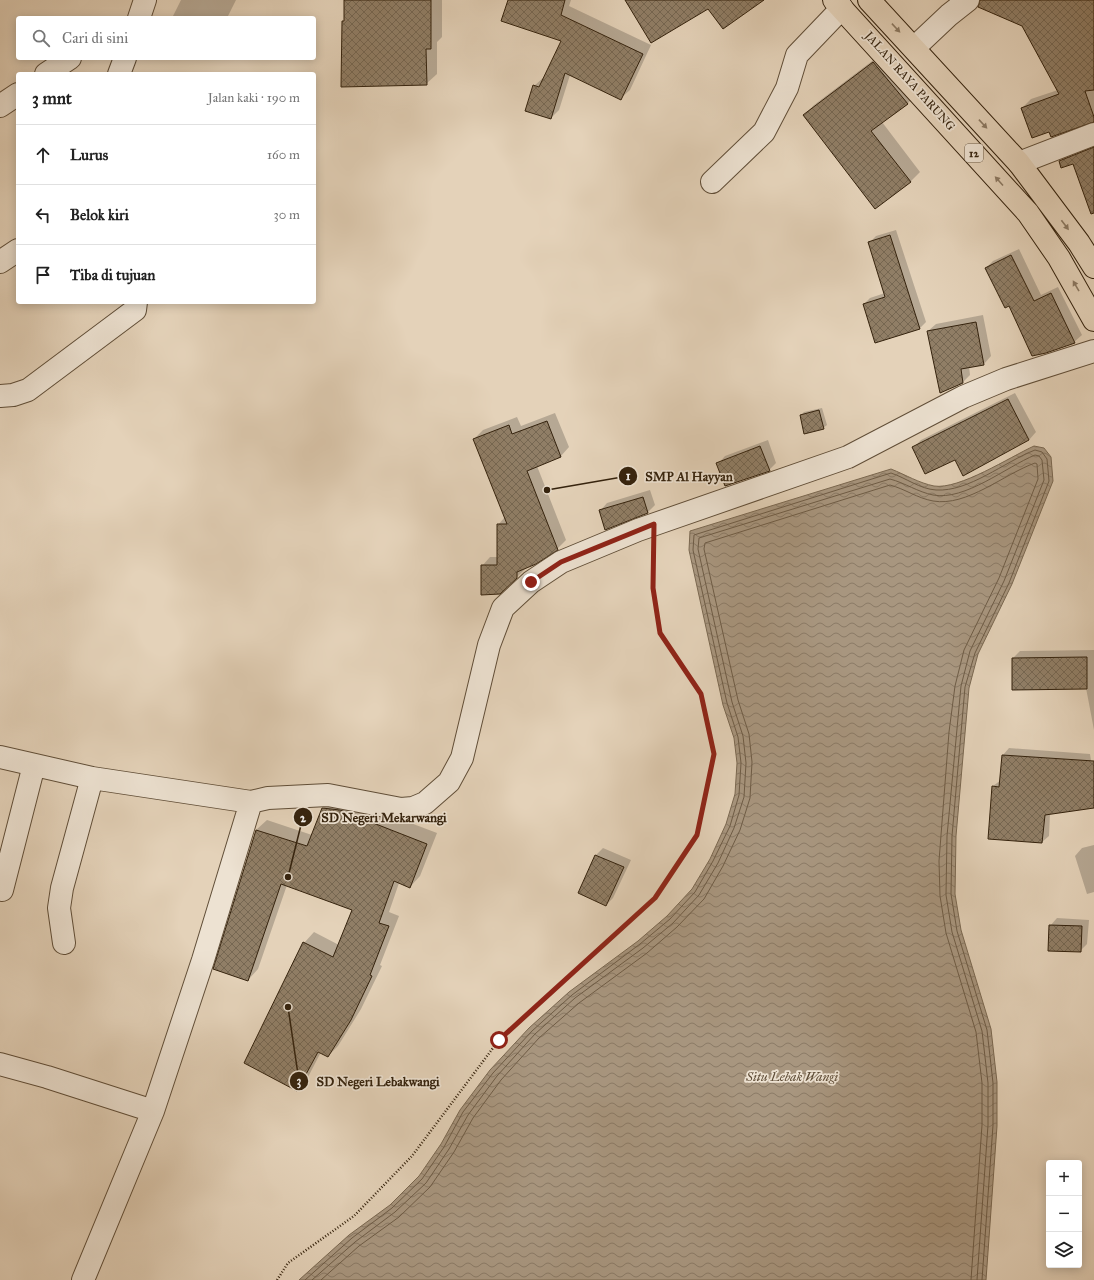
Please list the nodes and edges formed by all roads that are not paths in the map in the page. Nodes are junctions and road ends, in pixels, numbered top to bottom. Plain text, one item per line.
1 (868, 0) edge
2 (968, 0) edge
3 (838, 4) edge
4 (914, 48) junction
5 (67, 60) edge
6 (124, 60) edge
7 (49, 72) edge
8 (119, 72) edge
9 (16, 95) edge
10 (0, 106) edge
11 (1094, 134) edge
12 (1019, 162) junction
13 (712, 182) dead end
14 (16, 251) edge
15 (0, 262) edge
16 (1094, 267) edge
17 (136, 304) edge
18 (1094, 320) edge
19 (1094, 351) edge
20 (0, 396) edge
21 (0, 757) edge
22 (34, 765) junction
23 (92, 778) junction
24 (251, 802) junction
25 (2, 890) dead end
26 (64, 943) dead end
27 (0, 1064) edge
28 (153, 1111) junction
29 (83, 1280) edge

1 -> 4 highway, JALAN RAYA PARUNG / 12
2 - 4 street
3 - 13 street
18 -> 3 highway, JALAN RAYA PARUNG / 12
4 -> 12 highway, JALAN RAYA PARUNG / 12
5 - 7 street
6 - 8 street
9 - 10 street
11 - 12 street
12 -> 16 highway, JALAN RAYA PARUNG / 12
14 - 15 street
17 - 20 street
19 - 24 street
21 - 22 street
22 - 23 street
22 - 25 street
23 - 24 street
23 - 26 street
24 - 28 street
27 - 28 street
28 - 29 street

